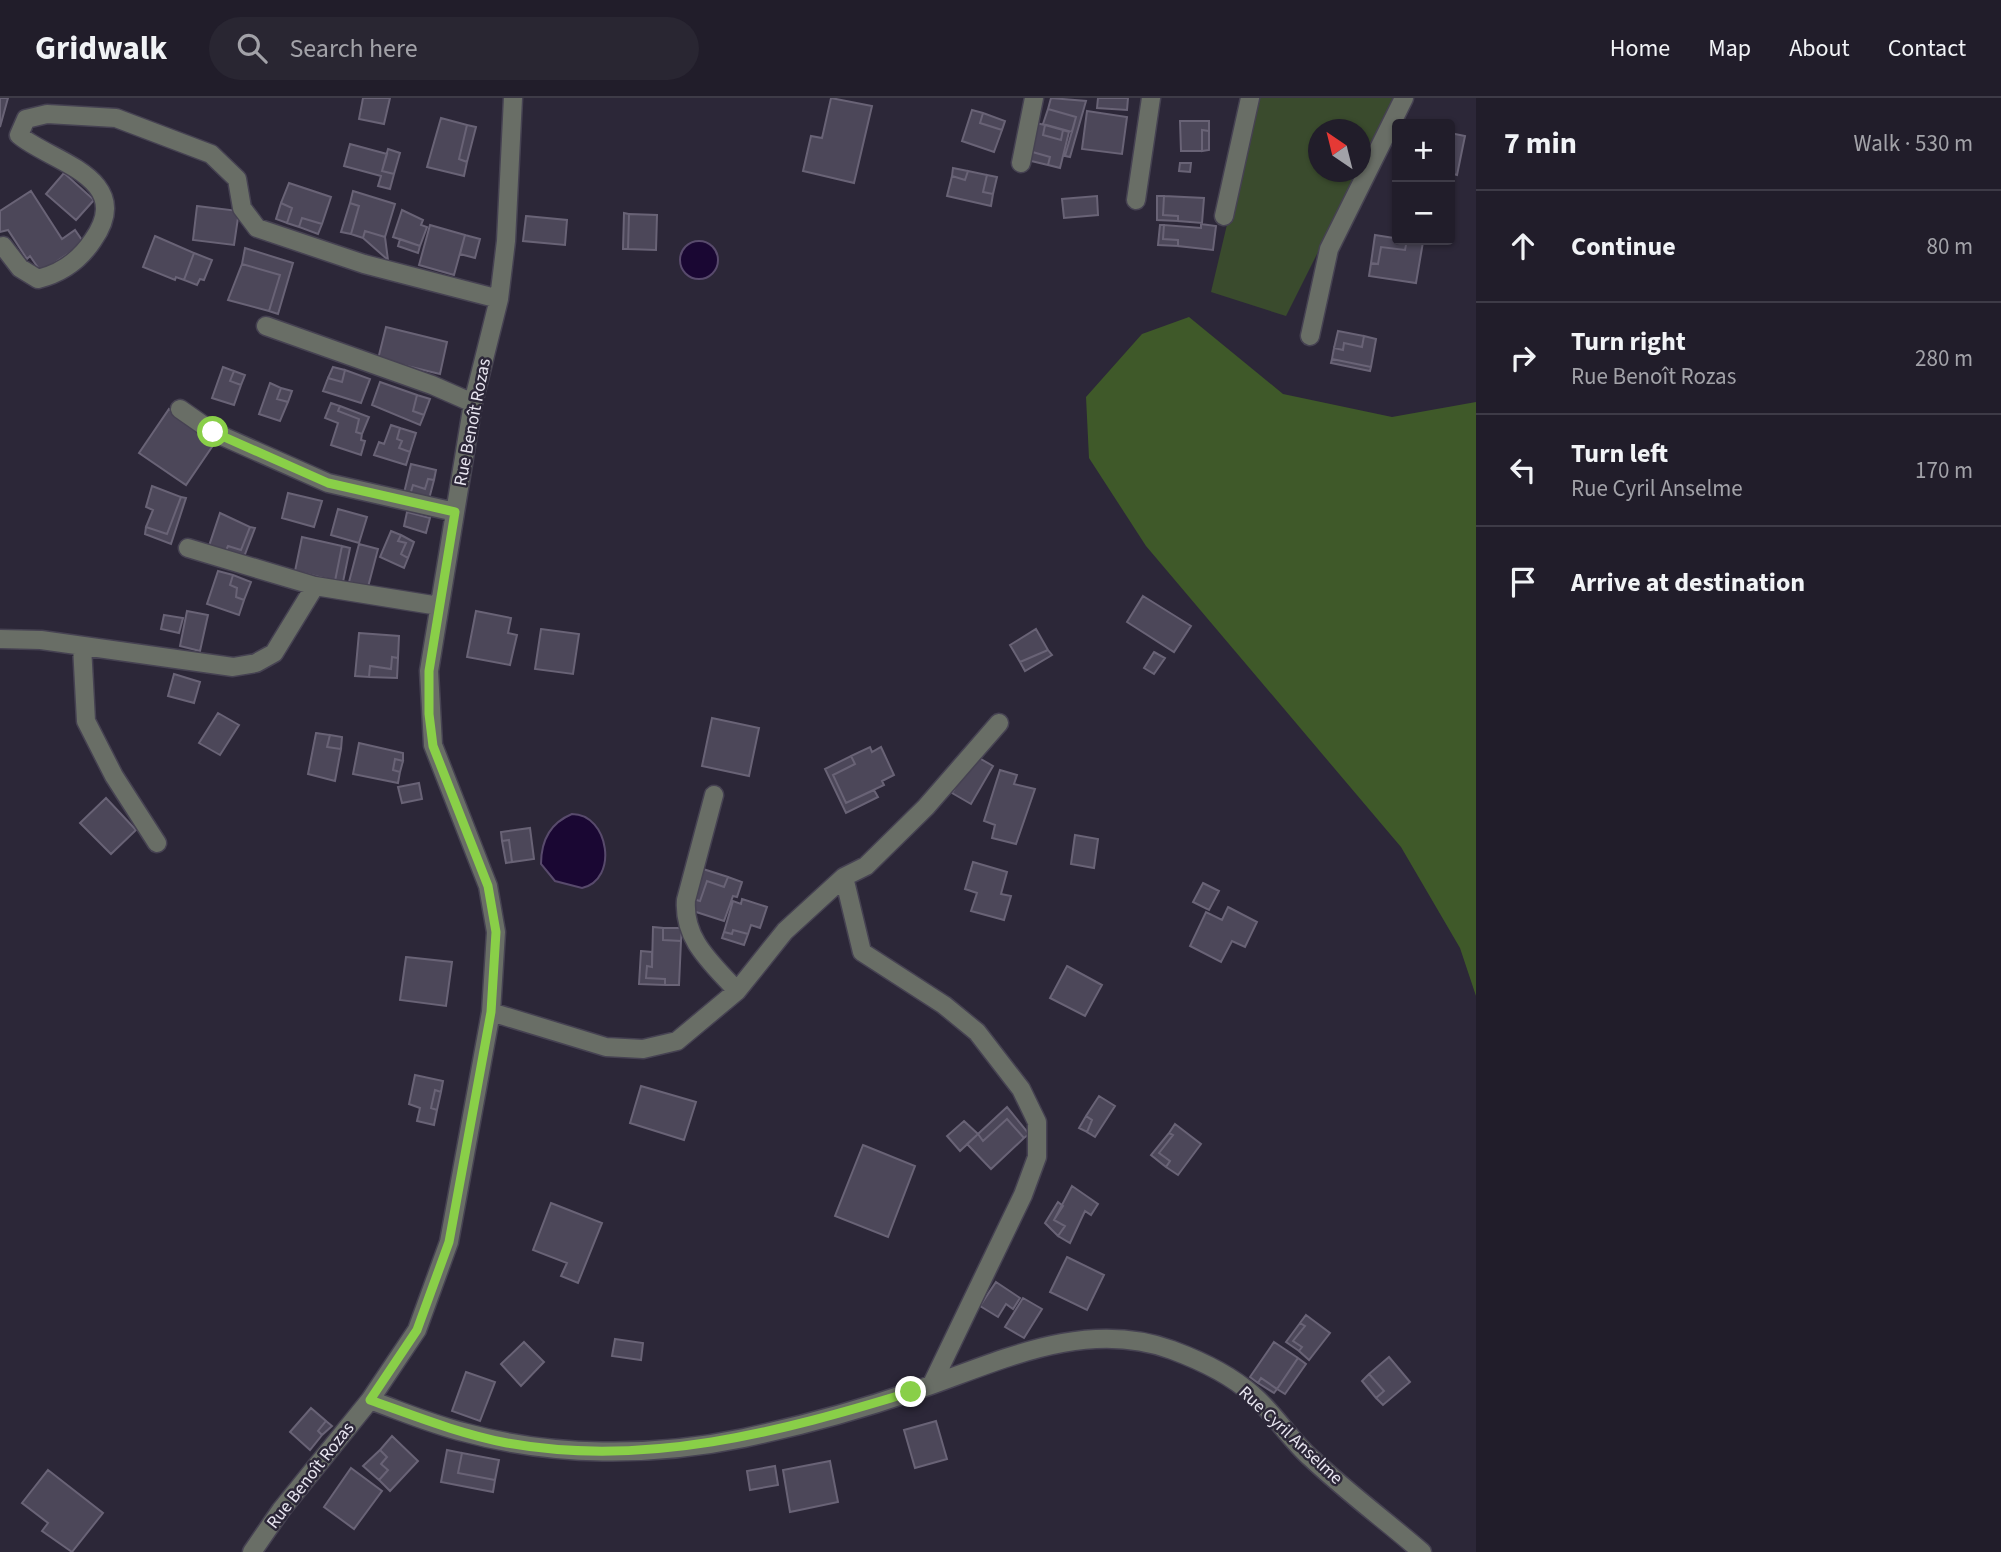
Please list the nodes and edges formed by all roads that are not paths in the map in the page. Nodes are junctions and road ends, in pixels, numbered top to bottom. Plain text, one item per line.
1 (513, 98) edge
2 (1034, 98) edge
3 (1151, 98) edge
4 (1250, 98) edge
5 (1404, 98) edge
6 (1021, 163) dead end
7 (1136, 200) dead end
8 (1224, 216) dead end
9 (3, 246) dead end
10 (499, 299) junction
11 (266, 326) dead end
12 (1310, 337) dead end
13 (473, 402) junction
14 (180, 409) dead end
15 (455, 512) junction
16 (188, 548) dead end
17 (314, 586) junction
18 (439, 606) junction
19 (0, 639) edge
20 (82, 646) junction
21 (999, 723) dead end
22 (714, 795) dead end
23 (157, 843) dead end
24 (844, 877) junction
25 (737, 990) junction
26 (491, 1012) junction
27 (932, 1384) junction
28 (370, 1400) junction
29 (252, 1552) edge
30 (1422, 1552) edge

1 - 10 street, Rue Benoît Rozas
2 - 6 street
3 - 7 street
4 - 8 street
5 - 12 street
9 - 10 street
10 - 13 street, Rue Benoît Rozas
11 - 13 street
13 - 15 street, Rue Benoît Rozas
14 - 15 street
15 - 18 street, Rue Benoît Rozas
16 - 17 street
17 - 18 street
17 - 20 street
18 - 26 street, Rue Benoît Rozas
19 - 20 street
20 - 23 street
21 - 24 street
22 - 25 street
24 - 25 street
24 - 27 street
25 - 26 street
26 - 28 street, Rue Benoît Rozas
27 - 28 street, Rue Cyril Anselme
27 - 30 street, Rue Cyril Anselme
28 - 29 street, Rue Benoît Rozas

